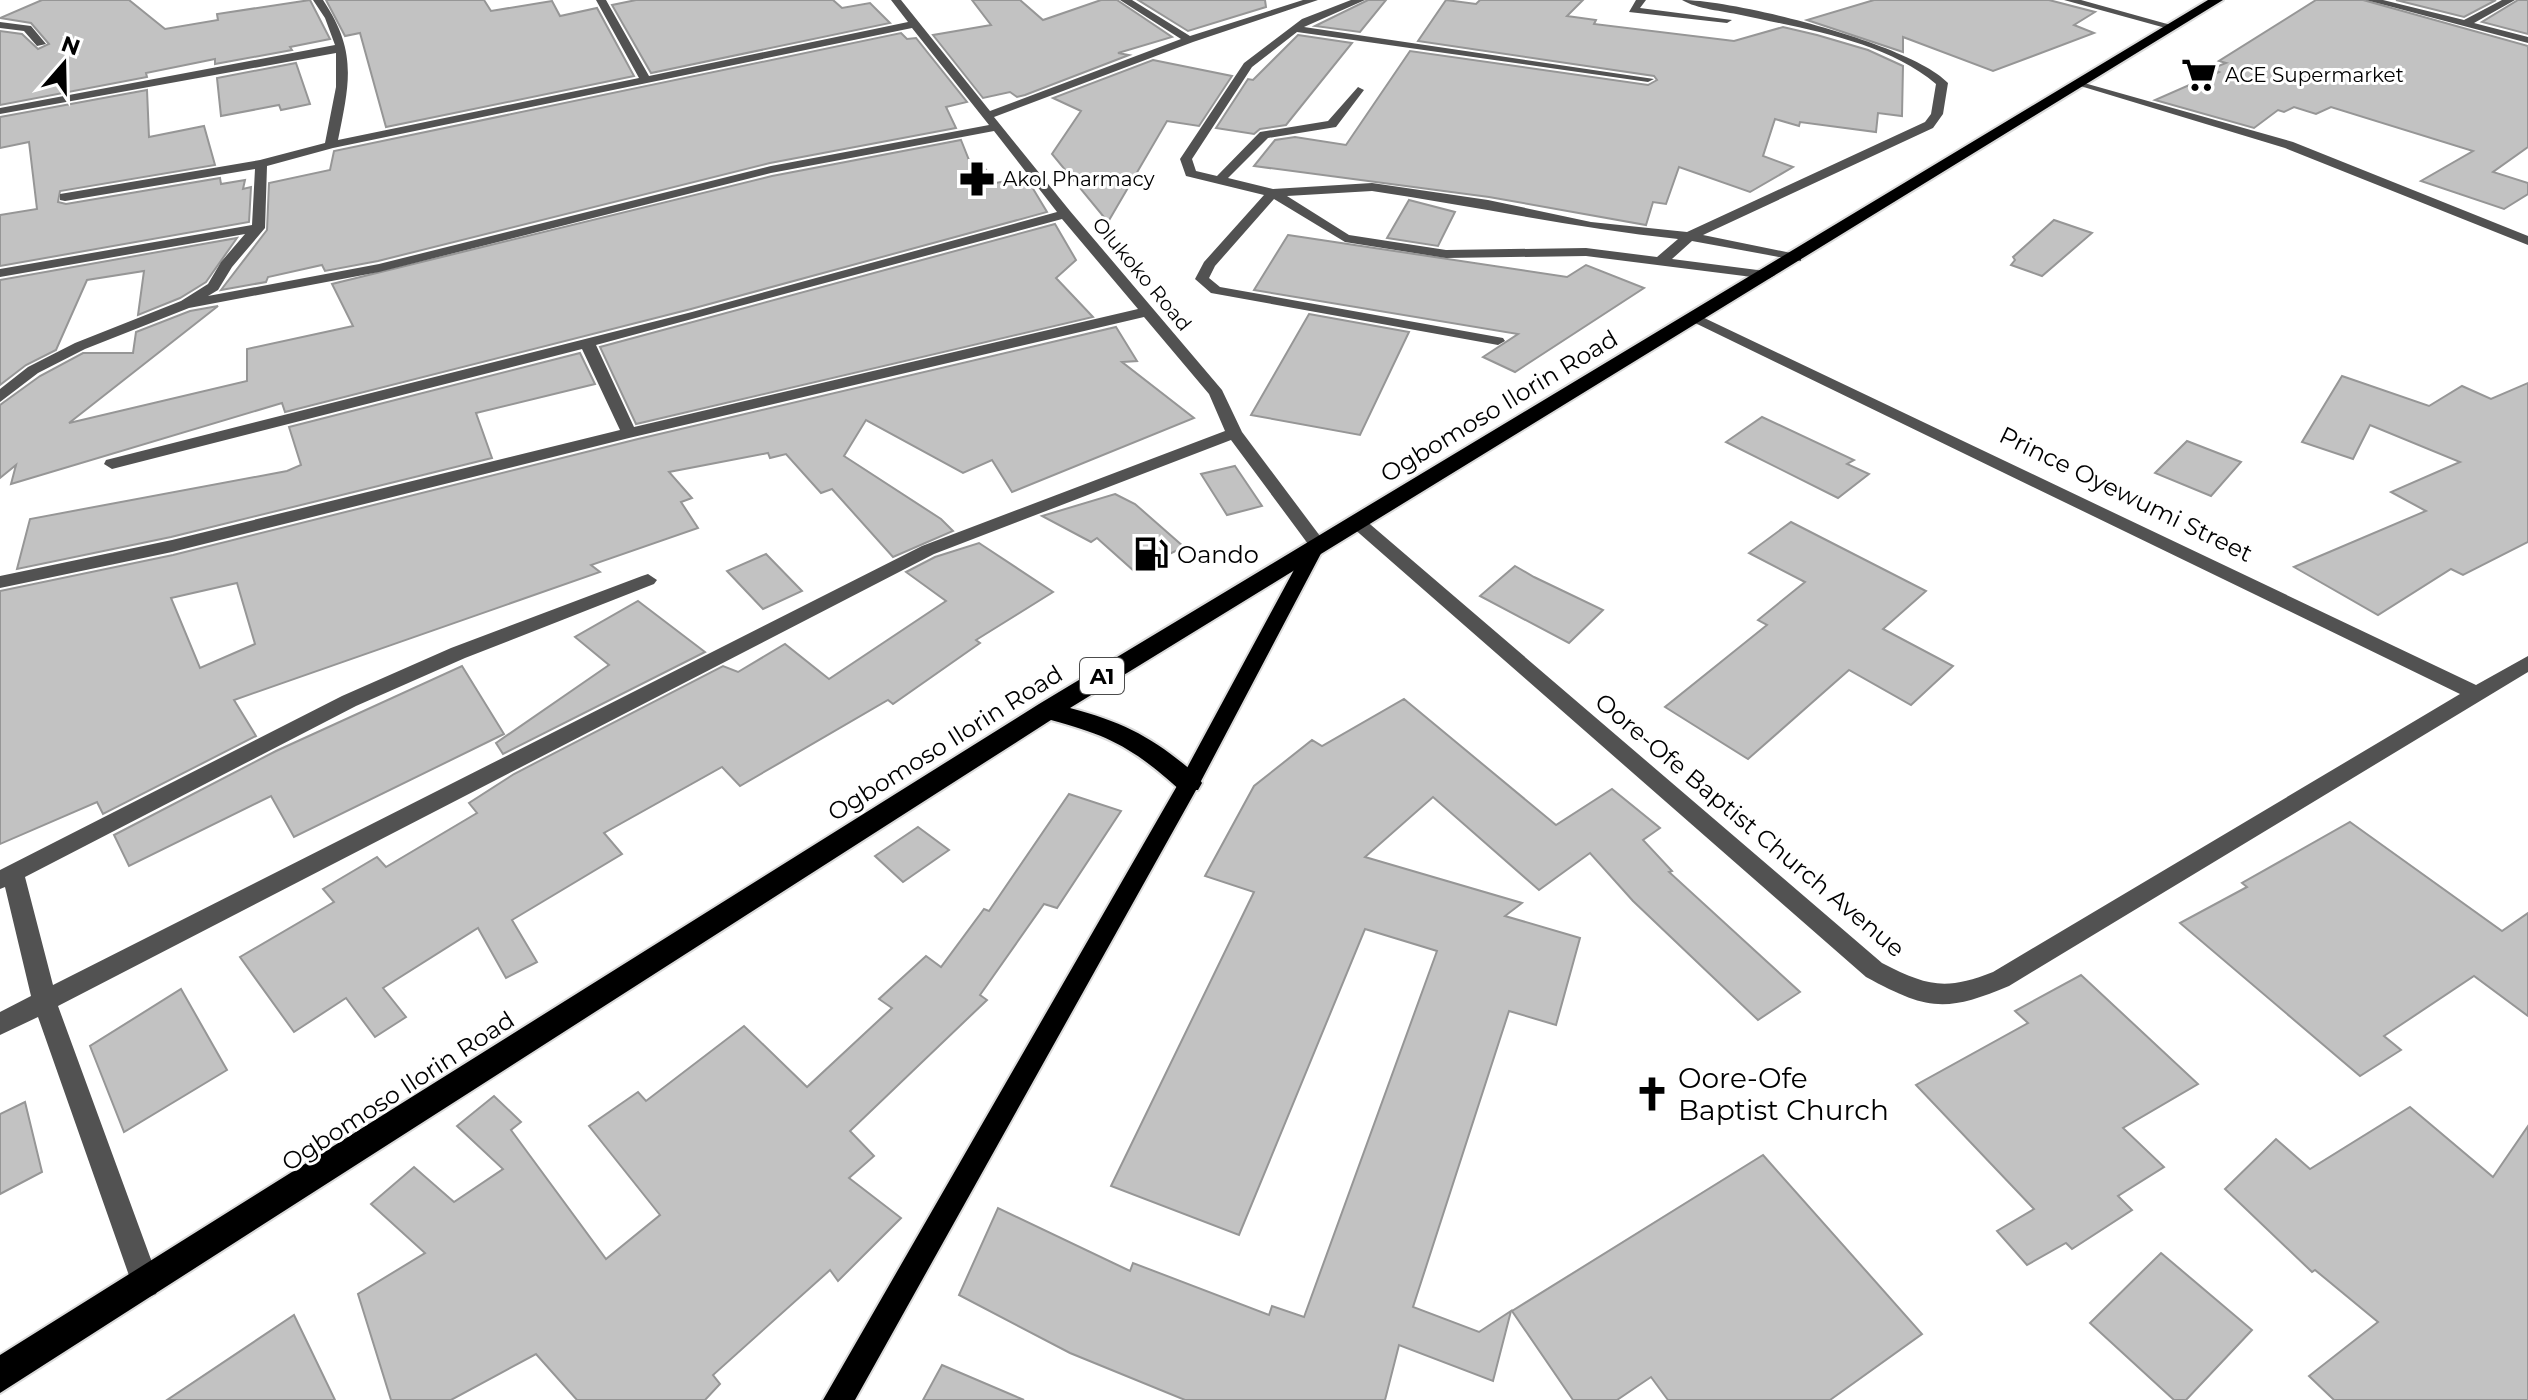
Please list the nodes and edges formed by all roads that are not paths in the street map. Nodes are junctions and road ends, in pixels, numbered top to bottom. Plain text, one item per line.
1 (318, 0) edge
2 (601, 0) edge
3 (896, 0) edge
4 (1125, 0) edge
5 (1313, 0) edge
6 (1360, 0) edge
7 (1641, 0) edge
8 (1687, 0) edge
9 (2069, 0) edge
10 (2217, 0) edge
11 (2371, 0) edge
12 (2510, 0) edge
13 (915, 24) junction
14 (1788, 24) junction
15 (2465, 24) junction
16 (0, 25) edge
17 (2173, 27) junction
18 (1295, 29) junction
19 (1189, 40) junction
20 (2528, 40) edge
21 (41, 44) dead end
22 (343, 47) junction
23 (1648, 79) dead end
24 (646, 80) junction
25 (2081, 83) junction
26 (1358, 90) dead end
27 (0, 111) edge
28 (989, 115) junction
29 (999, 127) junction
30 (331, 145) junction
31 (261, 164) junction
32 (1218, 182) junction
33 (1273, 193) junction
34 (65, 197) dead end
35 (1065, 214) junction
36 (1591, 226) junction
37 (258, 228) junction
38 (1689, 236) junction
39 (2528, 241) edge
40 (1586, 252) junction
41 (1796, 258) junction
42 (1662, 260) junction
43 (0, 273) edge
44 (1768, 275) junction
45 (186, 304) junction
46 (1150, 311) junction
47 (1698, 319) junction
48 (1498, 341) dead end
49 (587, 343) junction
50 (0, 397) edge
51 (629, 433) junction
52 (1234, 433) junction
53 (112, 464) dead end
54 (1358, 523) junction
55 (1317, 544) junction
56 (648, 580) dead end
57 (0, 582) edge
58 (2528, 663) edge
59 (2475, 693) junction
60 (1048, 710) junction
61 (1189, 783) junction
62 (7, 877) edge
63 (45, 1003) junction
64 (0, 1024) edge
65 (146, 1284) junction
66 (0, 1375) edge
67 (838, 1400) edge

1 - 22 street
2 - 24 street
3 - 13 street, Olukoko Road
4 - 19 street
5 - 19 street
6 - 18 street
7 - 14 street
8 - 14 street
9 - 17 street
10 - 17 highway, Ogbomoso Ilorin Road / A1
11 - 15 street
12 - 15 street
13 - 24 street
13 - 28 street, Olukoko Road
14 - 38 street
15 - 20 street
16 - 21 street
17 - 25 highway, Ogbomoso Ilorin Road / A1
18 - 23 street
18 - 32 street
19 - 28 street
22 - 27 street
22 - 30 street
24 - 30 street
25 - 39 street
25 - 41 highway, Ogbomoso Ilorin Road / A1
26 - 32 street
28 - 29 street, Olukoko Road
29 - 35 street, Olukoko Road
29 - 45 street
30 - 31 street
31 - 34 street
31 - 37 street
32 - 33 street
33 - 36 street
33 - 40 street
33 - 48 street
35 - 46 street, Olukoko Road
35 - 49 street
36 - 38 street
36 - 40 street
37 - 43 street
37 - 45 street
38 - 41 street
38 - 42 street
40 - 42 street
41 - 44 highway, Ogbomoso Ilorin Road / A1
42 - 44 street
44 - 47 highway, Ogbomoso Ilorin Road / A1
45 - 50 street
46 - 51 street
46 - 52 street, Olukoko Road
47 - 54 highway, Ogbomoso Ilorin Road / A1
47 - 59 street, Prince Oyewumi Street
49 - 51 street
49 - 53 street
51 - 57 street
52 - 55 street, Olukoko Road
52 - 63 street
54 - 55 highway, Ogbomoso Ilorin Road / A1
54 - 59 street, Oore-Ofe Baptist Church Avenue
55 - 60 highway, Ogbomoso Ilorin Road / A1
55 - 61 main road
56 - 62 street
58 - 59 street
60 - 61 highway
60 - 65 highway, Ogbomoso Ilorin Road / A1
61 - 67 main road
62 - 63 street
63 - 64 street
63 - 65 street
65 - 66 highway, Ogbomoso Ilorin Road / A1

